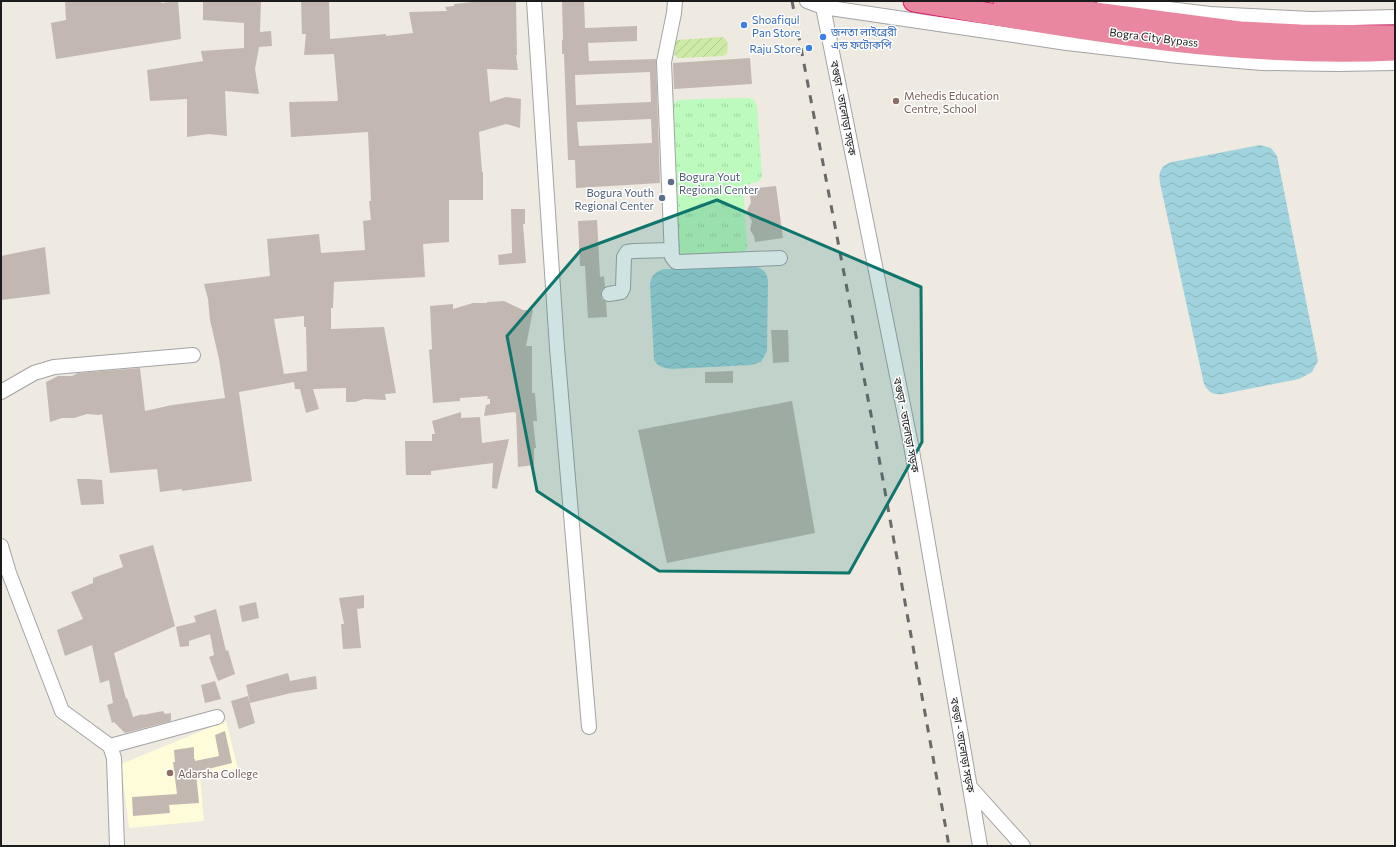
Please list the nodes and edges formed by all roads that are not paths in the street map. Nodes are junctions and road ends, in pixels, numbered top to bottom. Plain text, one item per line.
1 (534, 1) edge
2 (675, 1) edge
3 (807, 1) edge
4 (914, 1) edge
5 (1004, 1) edge
6 (1104, 1) edge
7 (823, 4) edge
8 (1395, 17) edge
9 (1395, 36) edge
10 (1395, 50) edge
11 (1395, 63) edge
12 (671, 250) junction
13 (780, 258) dead end
14 (609, 294) dead end
15 (193, 355) dead end
16 (1, 392) edge
17 (1, 546) edge
18 (217, 717) dead end
19 (589, 727) dead end
20 (110, 746) junction
21 (970, 786) junction
22 (117, 846) edge
23 (980, 846) edge
24 (1023, 846) edge

1 - 19 street
2 - 12 street
3 - 7 street
4 - 10 highway, Bogra City Bypass
5 - 9 highway, Bogra City Bypass
6 - 8 street
7 - 11 street
7 - 21 street, বগুড়া - তালোড়া সড়ক
12 - 13 street
12 - 14 street
15 - 16 street
17 - 20 street
18 - 20 street
20 - 22 street
21 - 23 street, বগুড়া - তালোড়া সড়ক
21 - 24 street

